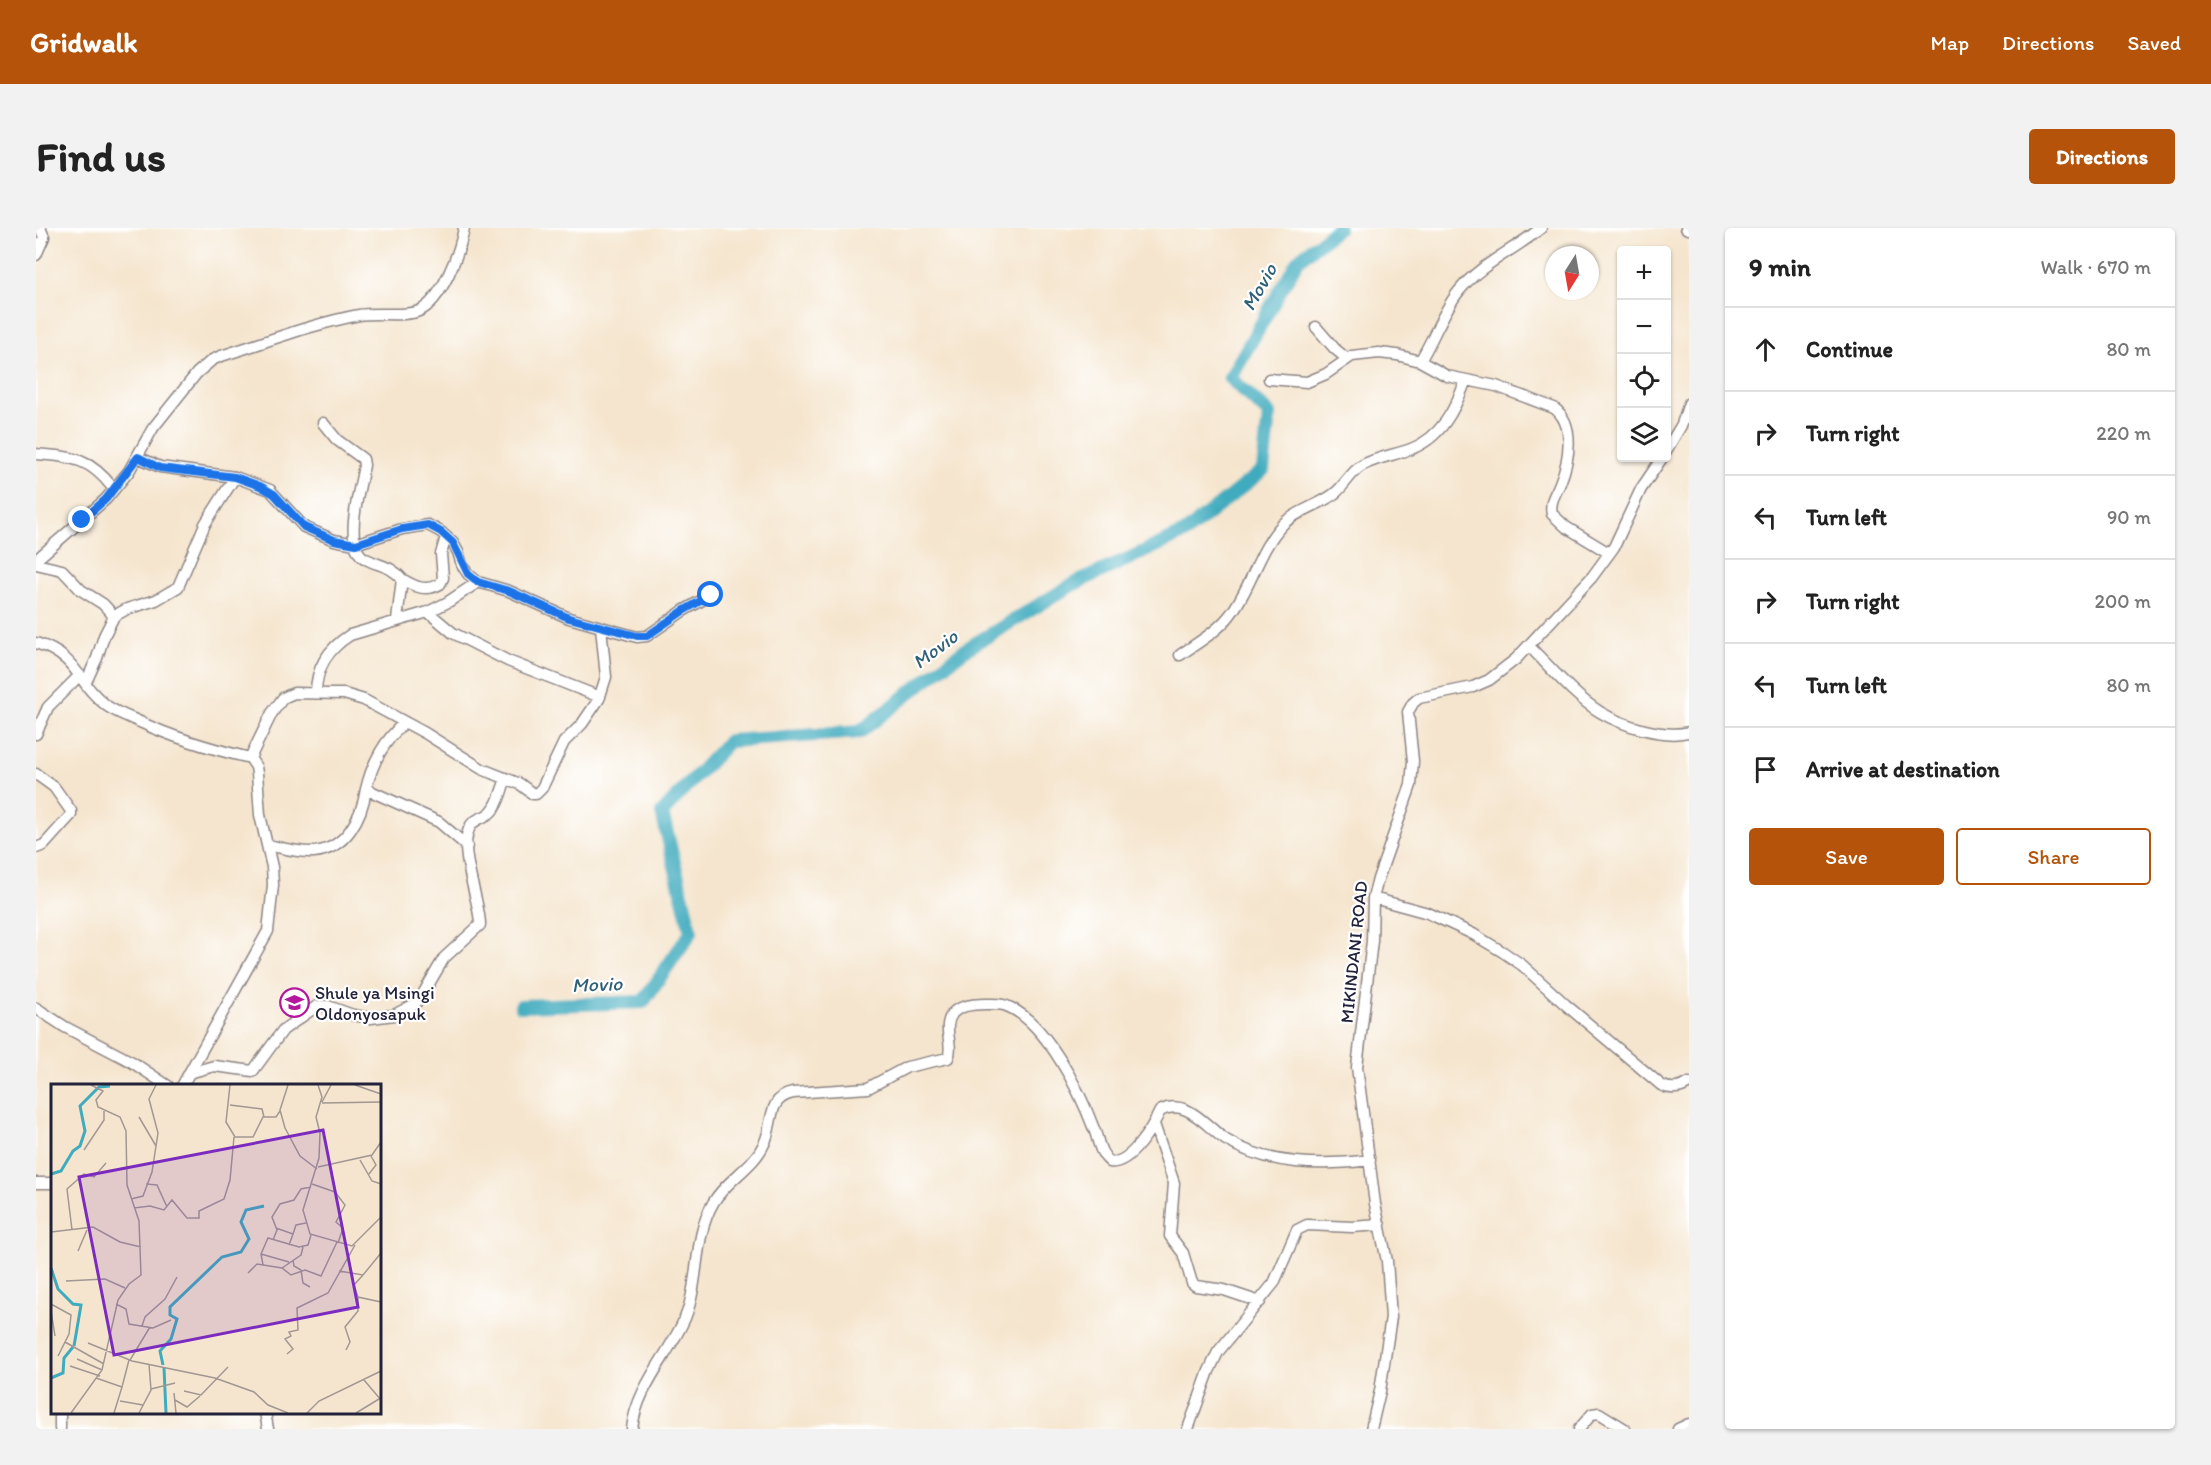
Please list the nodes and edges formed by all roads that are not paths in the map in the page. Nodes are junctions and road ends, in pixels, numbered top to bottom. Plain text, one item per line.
1 (39, 228) edge
2 (464, 228) edge
3 (1541, 228) edge
4 (36, 255) edge
5 (1316, 327) dead end
6 (1346, 358) junction
7 (1420, 361) junction
8 (1269, 379) dead end
9 (1466, 380) junction
10 (1689, 403) edge
11 (323, 423) dead end
12 (1671, 443) edge
13 (36, 454) edge
14 (138, 457) junction
15 (1659, 462) edge
16 (235, 477) junction
17 (113, 488) junction
18 (446, 537) junction
19 (356, 544) junction
20 (1609, 554) junction
21 (36, 562) edge
22 (402, 579) junction
23 (478, 582) junction
24 (711, 595) dead end
25 (428, 612) junction
26 (114, 616) junction
27 (397, 620) junction
28 (601, 627) junction
29 (36, 643) edge
30 (1529, 646) junction
31 (1180, 655) dead end
32 (83, 679) junction
33 (316, 693) junction
34 (600, 697) junction
35 (405, 722) junction
36 (1689, 732) edge
37 (36, 734) edge
38 (250, 758) junction
39 (36, 774) edge
40 (506, 778) junction
41 (366, 789) junction
42 (268, 845) junction
43 (467, 846) junction
44 (36, 848) edge
45 (1373, 898) junction
46 (36, 1008) edge
47 (189, 1073) junction
48 (1689, 1083) edge
49 (165, 1084) edge
50 (183, 1084) edge
51 (1154, 1124) junction
52 (1370, 1160) junction
53 (1380, 1225) junction
54 (1260, 1302) junction
55 (266, 1414) edge
56 (1689, 1424) edge
57 (268, 1429) edge
58 (632, 1429) edge
59 (1188, 1429) edge
60 (1371, 1429) edge
61 (1579, 1429) edge
62 (1625, 1429) edge
63 (1678, 1429) edge

1 - 4 street
2 - 14 street
3 - 7 street
5 - 6 street
6 - 7 street
6 - 8 street
7 - 9 street
9 - 20 street
9 - 31 street
10 - 12 street
11 - 19 street
13 - 17 street
14 - 16 street
14 - 17 street
15 - 20 street, MIKINDANI ROAD
16 - 19 street
16 - 26 street
17 - 21 street
18 - 19 street
18 - 22 street
18 - 23 street
19 - 22 street
20 - 30 street, MIKINDANI ROAD
21 - 26 street
22 - 27 street
23 - 25 street
23 - 28 street
24 - 28 street
25 - 27 street
25 - 34 street
26 - 32 street
27 - 33 street
28 - 34 street
29 - 32 street
30 - 36 street
30 - 45 street, MIKINDANI ROAD
32 - 37 street
32 - 38 street
33 - 35 street
33 - 38 street
34 - 40 street
35 - 40 street
35 - 41 street
38 - 42 street
39 - 44 street
40 - 43 street
41 - 42 street
41 - 43 street
42 - 47 street
43 - 47 street
45 - 48 street
45 - 52 street, MIKINDANI ROAD
46 - 49 street
47 - 50 street
51 - 52 street
51 - 54 street
51 - 58 street
52 - 53 street, MIKINDANI ROAD
53 - 54 street
53 - 60 street, MIKINDANI ROAD
54 - 59 street
55 - 57 street
56 - 63 street
61 - 62 street

